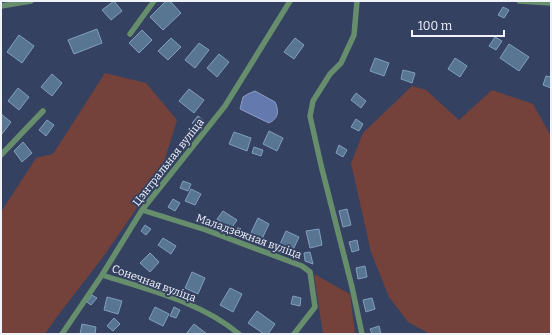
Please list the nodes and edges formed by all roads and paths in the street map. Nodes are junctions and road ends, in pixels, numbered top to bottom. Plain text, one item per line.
1 (31, 1) edge
2 (154, 1) edge
3 (290, 1) edge
4 (357, 1) edge
5 (519, 1) edge
6 (551, 4) edge
7 (1, 6) edge
8 (130, 34) dead end
9 (43, 111) dead end
10 (1, 155) edge
11 (142, 210) junction
12 (102, 275) junction
13 (62, 334) edge
14 (239, 334) edge
15 (294, 334) edge
16 (362, 334) edge

1 - 7 street
2 - 8 street
3 - 11 street, Цэнтральная вуліца
4 - 16 street
5 - 6 street
9 - 10 street
11 - 12 street, Цэнтральная вуліца
11 - 15 street, Маладзёжная вуліца
12 - 13 street, Цэнтральная вуліца
12 - 14 street, Сонечная вуліца

